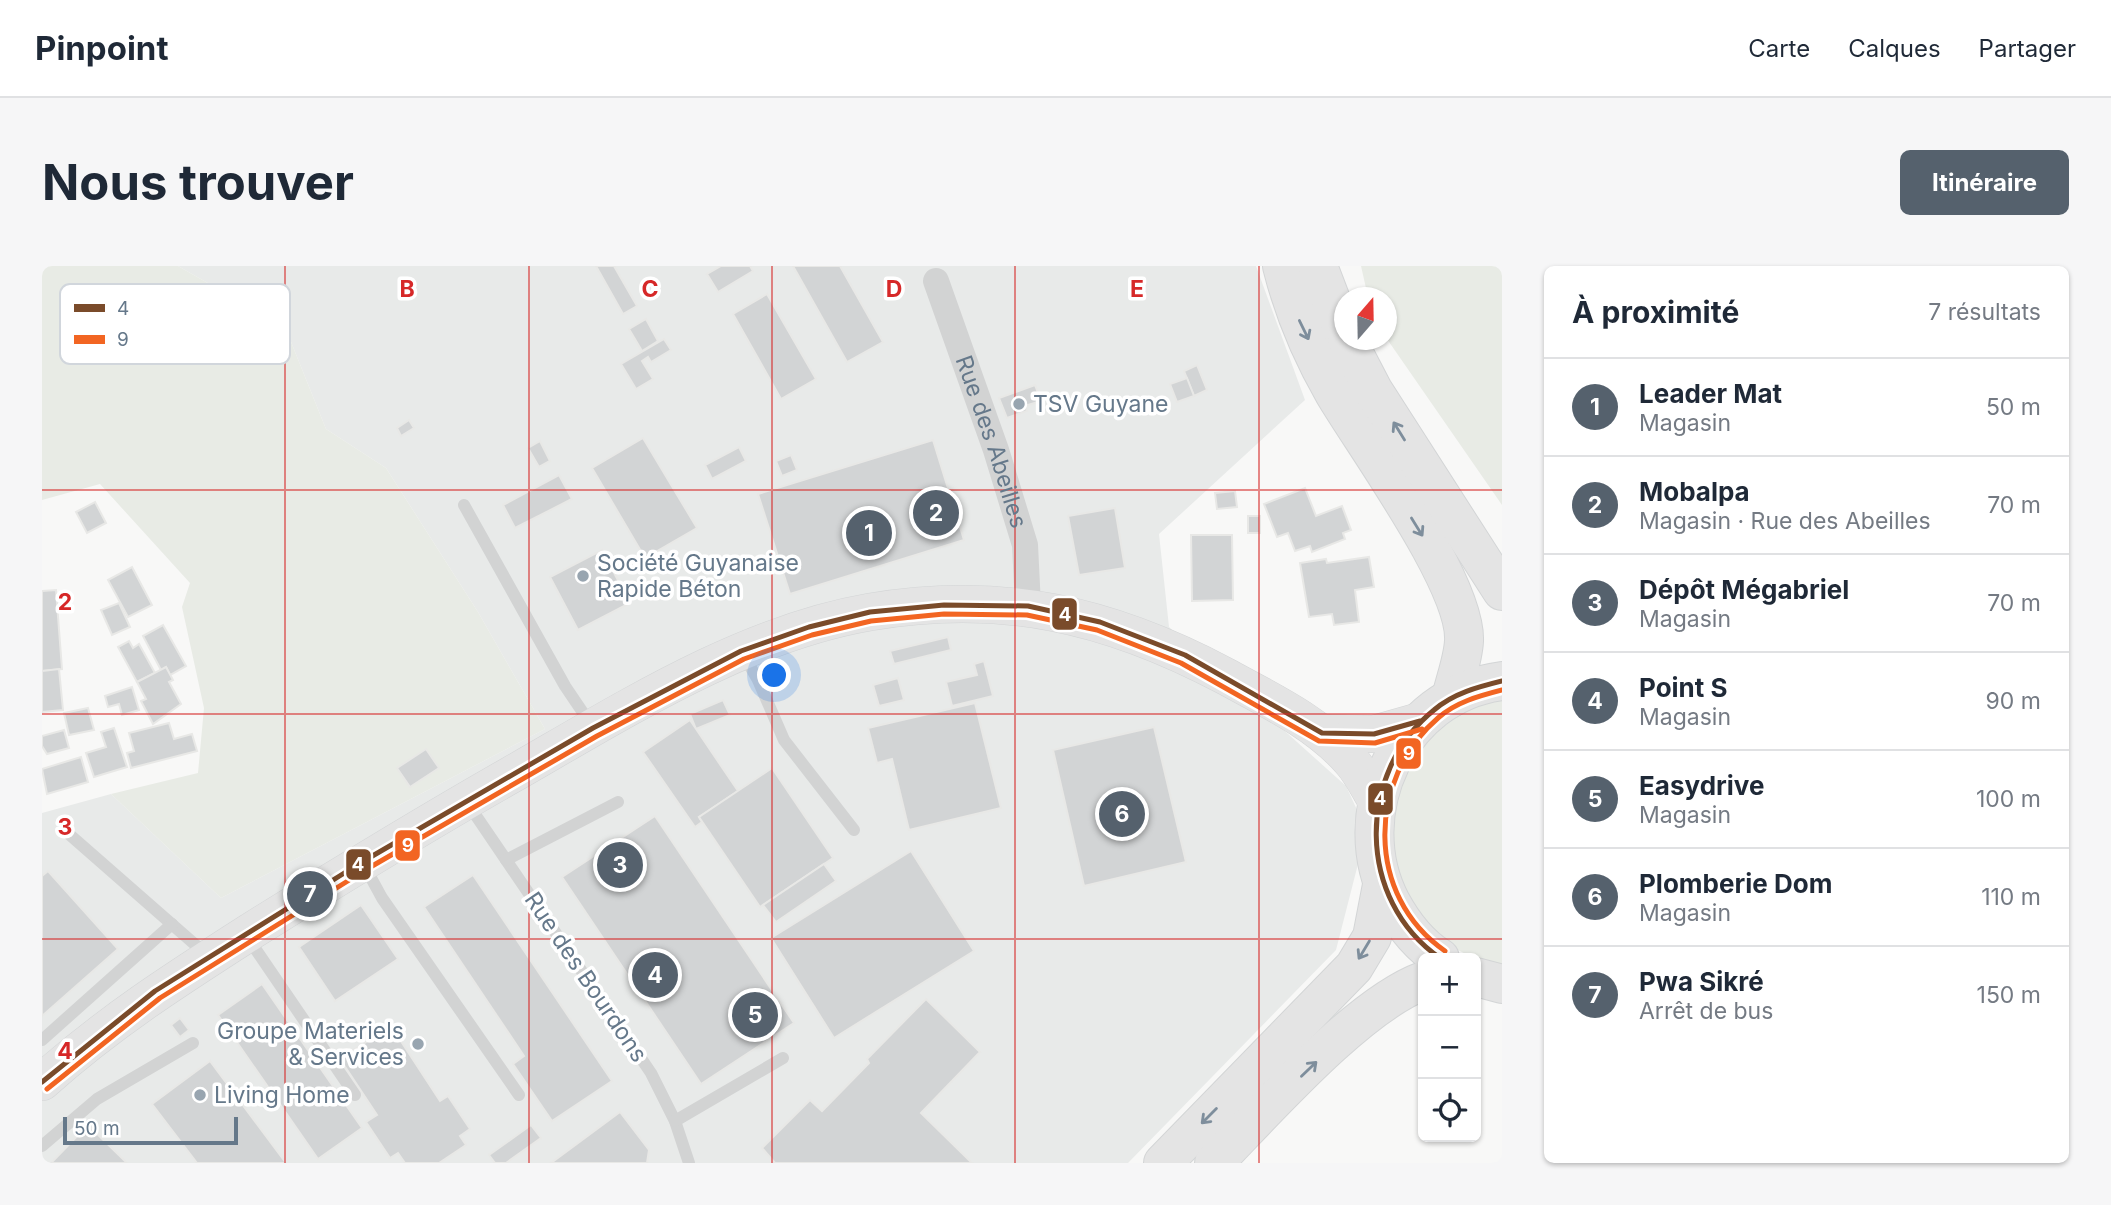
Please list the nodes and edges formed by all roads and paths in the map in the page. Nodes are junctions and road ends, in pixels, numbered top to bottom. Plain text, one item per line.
1 (1282, 266) edge
2 (1318, 266) edge
3 (936, 281) dead end
4 (1334, 306) edge
5 (1352, 350) edge
6 (464, 505) dead end
7 (1502, 592) edge
8 (1028, 606) junction
9 (741, 651) junction
10 (1502, 681) edge
11 (1451, 698) junction
12 (1420, 721) junction
13 (593, 728) junction
14 (1322, 733) junction
15 (1376, 800) junction
16 (465, 801) junction
17 (618, 802) dead end
18 (854, 830) dead end
19 (70, 835) dead end
20 (506, 860) junction
21 (362, 862) junction
22 (1382, 885) junction
23 (172, 924) junction
24 (246, 935) junction
25 (1435, 953) edge
26 (210, 957) junction
27 (1418, 983) edge
28 (42, 1040) edge
29 (193, 1043) dead end
30 (783, 1058) dead end
31 (42, 1082) edge
32 (355, 1095) dead end
33 (519, 1096) dead end
34 (675, 1121) junction
35 (42, 1146) edge
36 (689, 1163) edge
37 (1163, 1163) edge
38 (1214, 1163) edge

1 -> 11 main road
2 - 4 main road
3 - 8 street, Rue des Abeilles
7 -> 5 main road
6 - 13 lane
8 - 9 street
8 - 14 street
9 - 13 street
9 - 18 lane
10 - 11 main road
11 - 12 main road
12 - 14 street
12 - 15 main road
13 - 16 street
14 - 15 street
15 - 22 main road
16 - 20 lane, Rue des Bourdons
16 - 21 street
17 - 20 lane
19 - 23 lane
20 - 34 lane, Rue des Bourdons
21 - 24 street
21 - 33 lane
22 - 25 main road
22 -> 37 main road
23 - 26 lane
23 - 28 lane
24 - 26 street
24 - 32 lane
26 - 31 street
38 -> 27 main road
29 - 35 lane
30 - 34 lane
34 - 36 lane, Rue des Bourdons

